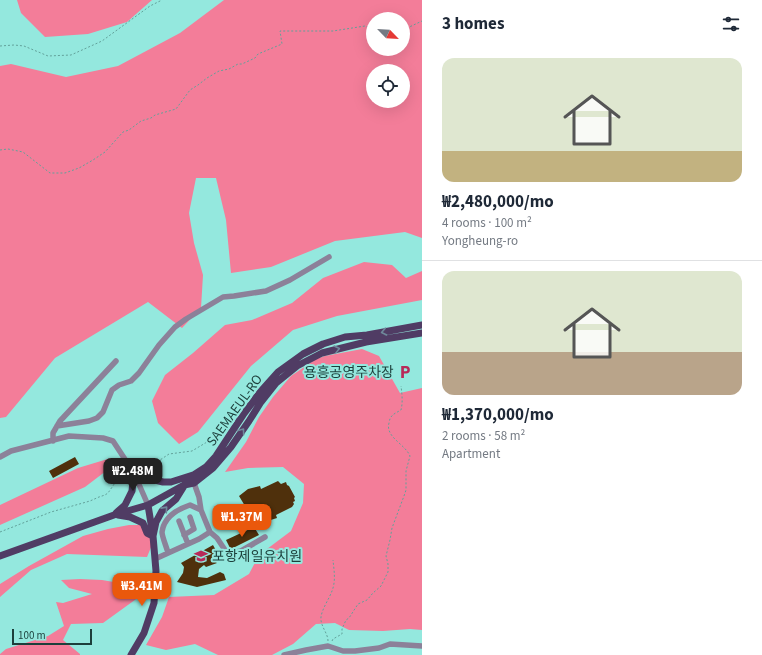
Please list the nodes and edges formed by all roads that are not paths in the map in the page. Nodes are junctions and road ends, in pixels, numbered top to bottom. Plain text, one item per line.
1 (329, 257) dead end
2 (422, 325) edge
3 (422, 333) edge
4 (116, 361) dead end
5 (57, 426) junction
6 (53, 440) junction
7 (0, 457) edge
8 (131, 474) junction
9 (195, 474) junction
10 (194, 484) junction
11 (184, 485) junction
12 (148, 505) junction
13 (201, 510) junction
14 (114, 515) junction
15 (190, 517) dead end
16 (179, 521) dead end
17 (210, 532) junction
18 (184, 535) junction
19 (153, 536) junction
20 (265, 537) dead end
21 (188, 544) junction
22 (168, 553) junction
23 (0, 556) edge
24 (155, 559) junction
25 (422, 646) edge
26 (131, 655) edge
27 (284, 655) edge

1 - 5 street
2 -> 9 main road, SAEMAEUL-RO
10 -> 3 main road, SAEMAEUL-RO
4 - 5 street
5 - 6 street
6 - 7 street
6 - 8 street
8 - 9 main road
8 - 12 street
8 - 14 main road
9 - 11 main road, SAEMAEUL-RO
10 - 11 main road, SAEMAEUL-RO
10 - 13 street
11 - 12 main road, SAEMAEUL-RO
19 -> 11 main road
12 - 14 main road, SAEMAEUL-RO
12 - 19 main road
13 - 17 street
13 - 22 street
14 - 19 main road
14 - 23 main road, SAEMAEUL-RO
15 - 18 street
16 - 18 street
17 - 20 street
17 - 21 street
18 - 21 street
19 - 24 main road
21 - 22 street
22 - 24 street
24 - 26 main road
25 - 27 street

